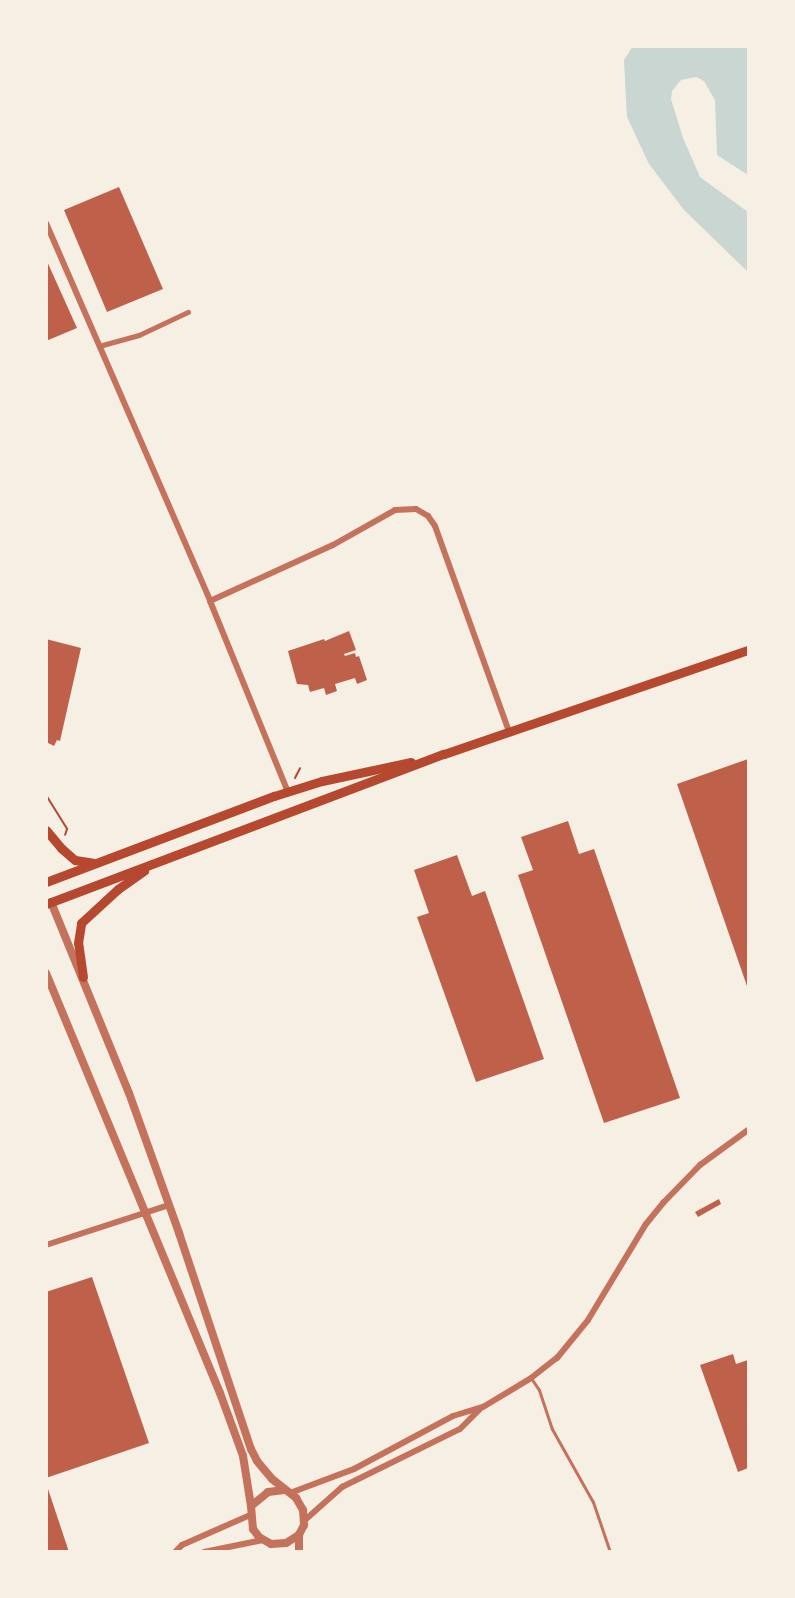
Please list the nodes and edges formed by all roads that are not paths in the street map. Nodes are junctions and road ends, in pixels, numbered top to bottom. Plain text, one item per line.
1 (46, 223) edge
2 (188, 312) dead end
3 (99, 346) junction
4 (210, 601) junction
5 (748, 650) edge
6 (509, 732) junction
7 (444, 754) junction
8 (288, 792) junction
9 (46, 830) edge
10 (98, 862) junction
11 (156, 863) junction
12 (46, 882) edge
13 (46, 892) edge
14 (49, 903) edge
15 (46, 973) edge
16 (83, 977) junction
17 (46, 987) edge
18 (61, 1006) junction
19 (748, 1130) edge
20 (169, 1205) junction
21 (146, 1213) junction
22 (46, 1245) edge
23 (531, 1378) junction
24 (483, 1407) junction
25 (287, 1491) junction
26 (250, 1510) junction
27 (305, 1520) junction
28 (299, 1534) junction
29 (270, 1545) edge
30 (175, 1551) edge
31 (204, 1551) edge
32 (299, 1551) edge
33 (610, 1551) edge

1 - 3 street
2 - 3 street
3 - 4 street
4 - 6 street
4 - 8 street
5 - 6 main road
6 - 7 main road
7 - 8 main road
7 - 11 main road
8 - 10 main road
9 - 10 main road
10 - 12 main road
11 - 14 main road
11 - 16 main road
13 - 14 main road
14 - 16 street
15 - 18 street
16 - 20 street
17 - 18 street
18 - 21 street
19 - 23 street
20 - 21 street
20 - 25 street
21 - 22 street
21 - 26 street
23 - 24 street
23 - 33 lane
24 - 25 street
24 - 27 street
25 - 26 street
25 - 27 street
26 - 29 street
26 - 30 street
27 - 28 street
28 - 29 street
28 - 32 street
29 - 31 street

